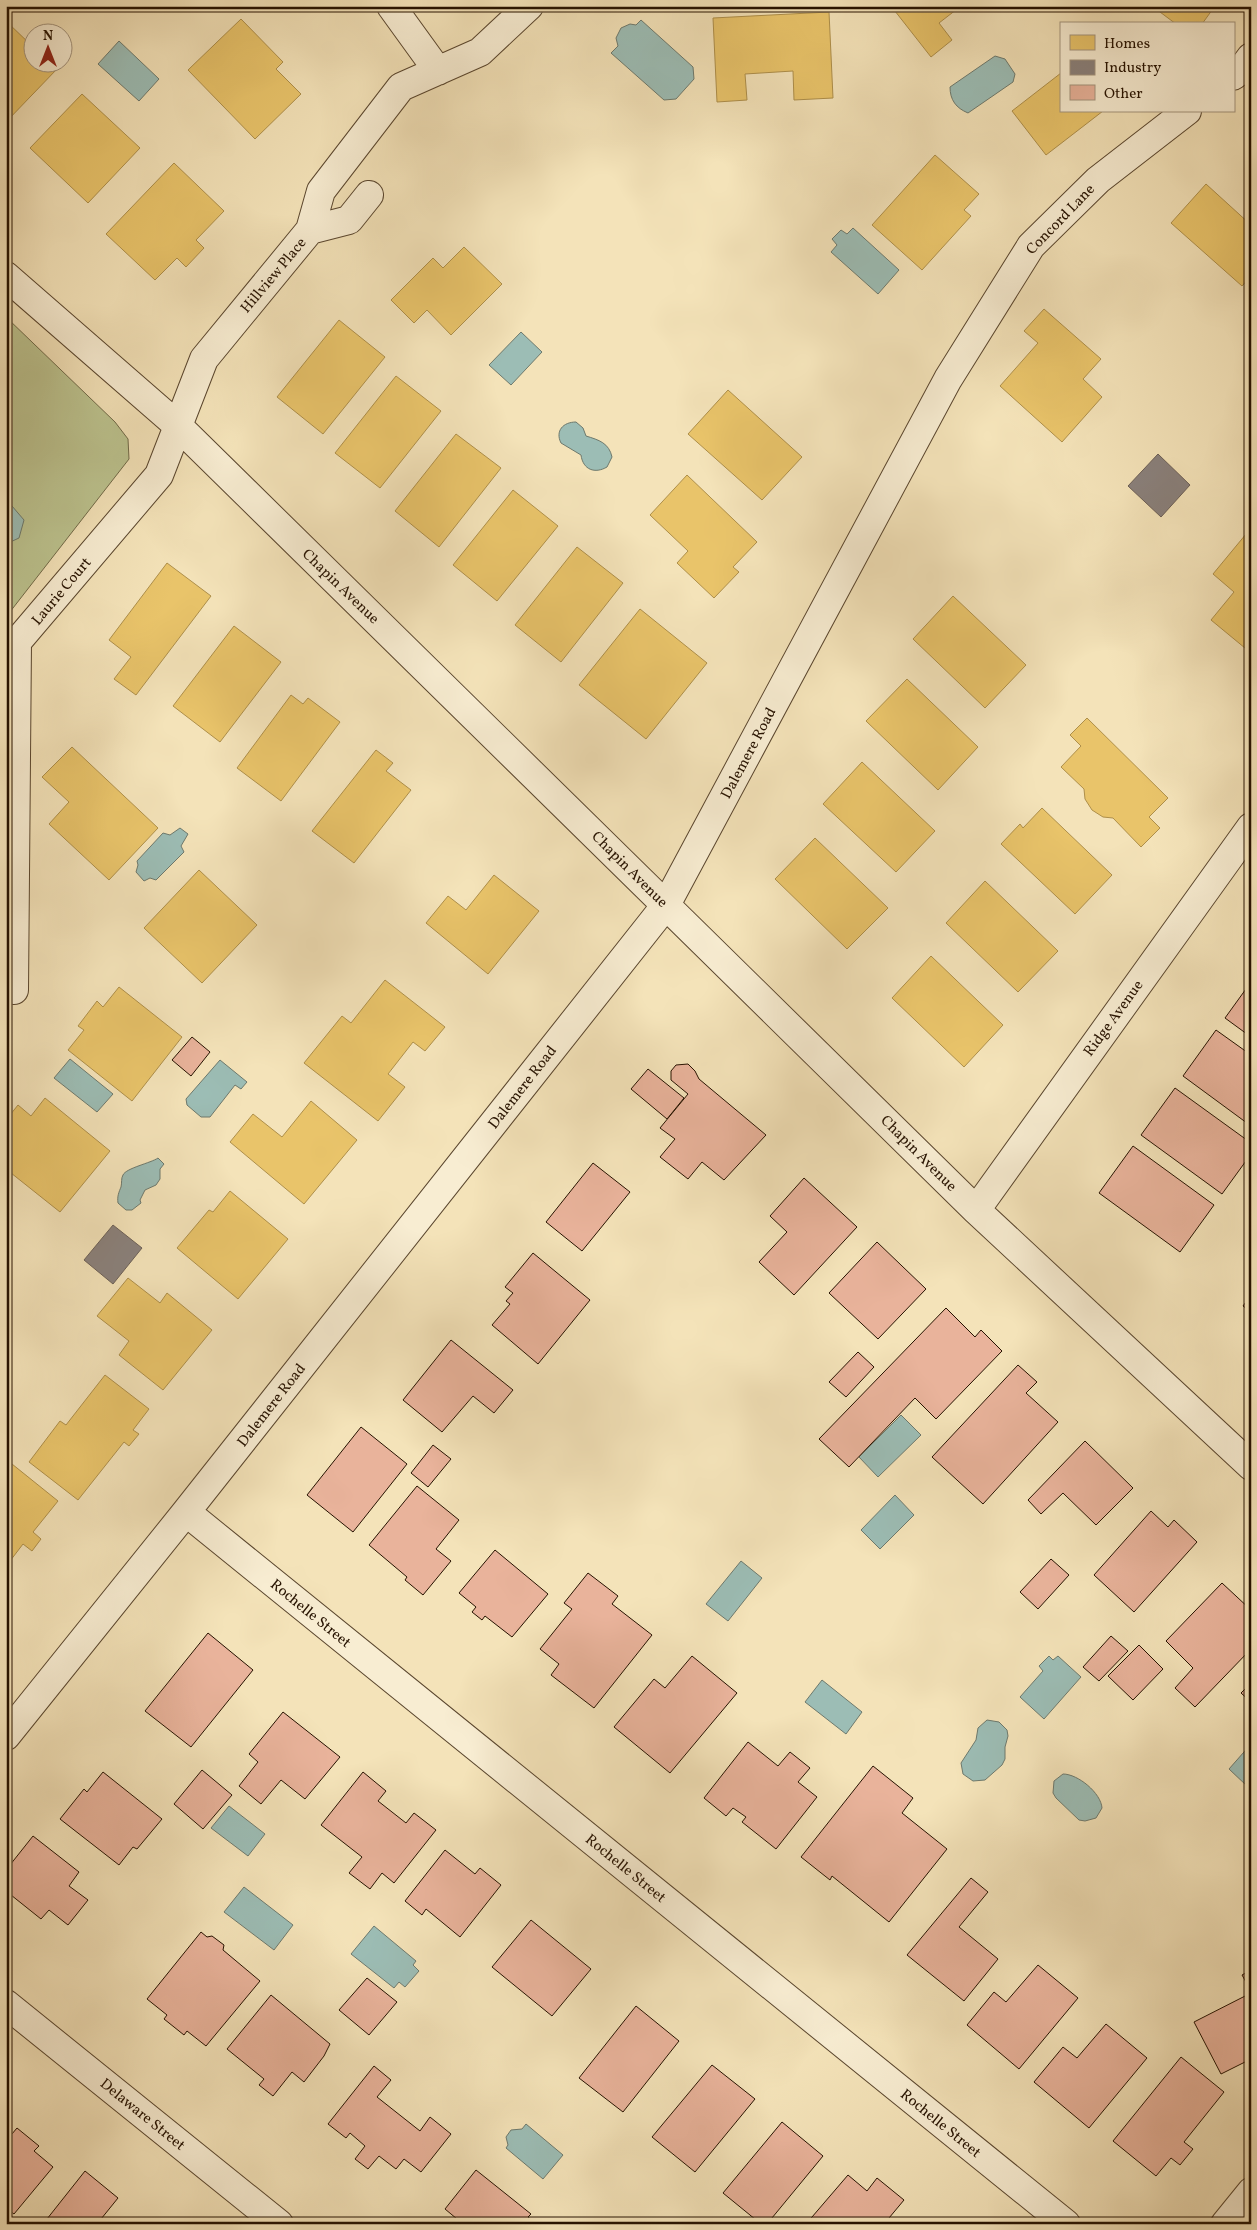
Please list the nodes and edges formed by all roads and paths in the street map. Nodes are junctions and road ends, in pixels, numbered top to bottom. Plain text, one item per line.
1 (391, 6) edge
2 (529, 6) edge
3 (1251, 56) edge
4 (438, 71) junction
5 (1234, 75) edge
6 (1186, 112) edge
7 (369, 195) dead end
8 (310, 230) junction
9 (6, 276) edge
10 (948, 380) joint
11 (177, 425) junction
12 (1251, 827) edge
13 (666, 905) junction
14 (14, 990) dead end
15 (976, 1210) junction
16 (1251, 1466) edge
17 (186, 1512) junction
18 (6, 1736) edge
19 (6, 2004) edge
20 (1251, 2192) edge
21 (279, 2224) edge
22 (1066, 2224) edge
23 (1226, 2224) edge

1 - 4 street
2 - 4 street, Hillview Place
3 - 5 street
4 - 8 street, Hillview Place
6 - 10 street, Concord Lane
7 - 8 street
8 - 11 street, Hillview Place
9 - 11 street, Chapin Avenue
10 - 13 street, Dalemere Road
11 - 13 street, Chapin Avenue
11 - 14 street, Laurie Court
12 - 15 street, Ridge Avenue
13 - 15 street, Chapin Avenue
13 - 17 street, Dalemere Road
15 - 16 street, Chapin Avenue
17 - 18 street, Dalemere Road
17 - 22 street, Rochelle Street
19 - 21 street, Delaware Street
20 - 23 street

